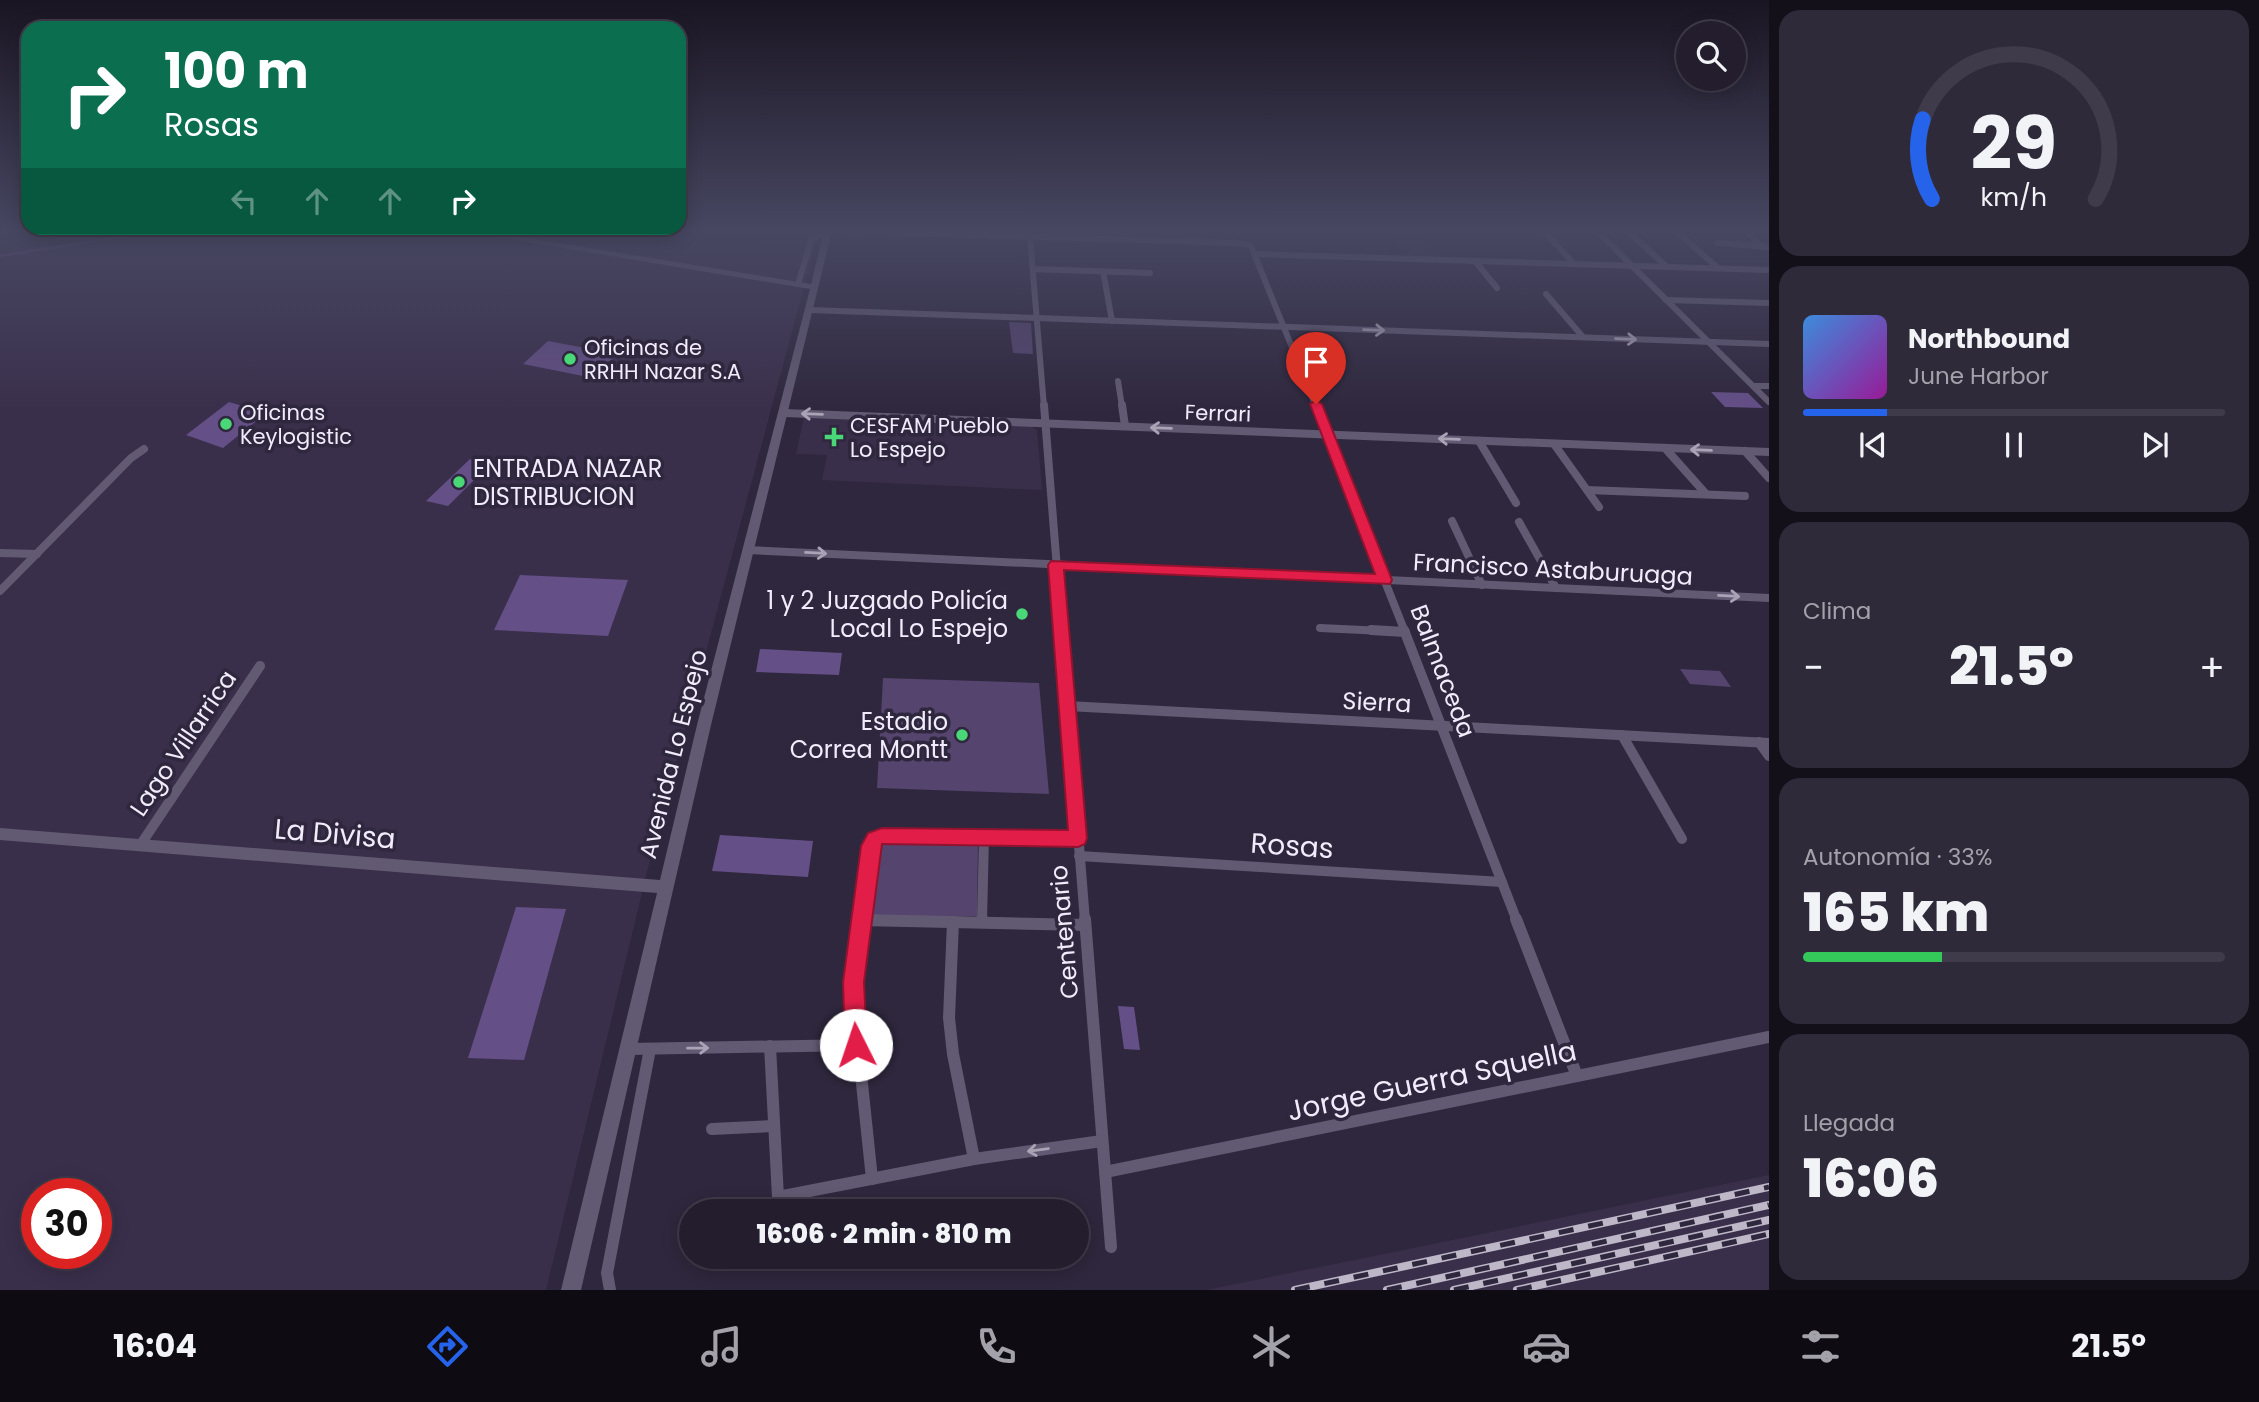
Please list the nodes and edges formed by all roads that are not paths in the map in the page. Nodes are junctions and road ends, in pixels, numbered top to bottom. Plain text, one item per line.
1 (813, 291) edge
2 (1035, 291) edge
3 (1107, 291) edge
4 (1270, 291) edge
5 (1657, 291) edge
6 (1546, 294) dead end
7 (1666, 300) junction
8 (1769, 303) edge
9 (810, 310) junction
10 (1037, 318) junction
11 (1112, 321) junction
12 (1285, 327) junction
13 (1583, 337) junction
14 (1709, 342) junction
15 (1769, 344) edge
16 (1118, 382) dead end
17 (1753, 386) junction
18 (1769, 386) edge
19 (1769, 402) edge
20 (784, 413) junction
21 (1045, 423) junction
22 (1125, 426) junction
23 (1328, 435) junction
24 (1479, 441) junction
25 (1553, 444) junction
26 (1665, 448) junction
27 (144, 449) dead end
28 (1745, 451) junction
29 (1769, 452) edge
30 (1769, 478) edge
31 (1587, 490) junction
32 (1706, 494) junction
33 (1745, 496) dead end
34 (1516, 503) dead end
35 (1599, 507) dead end
36 (1452, 521) dead end
37 (1519, 522) dead end
38 (748, 550) junction
39 (0, 553) edge
40 (37, 554) junction
41 (1056, 565) junction
42 (1385, 580) junction
43 (1482, 584) junction
44 (1556, 588) junction
45 (0, 591) edge
46 (1769, 598) edge
47 (1320, 628) dead end
48 (1405, 632) junction
49 (260, 666) dead end
50 (1067, 706) junction
51 (1441, 726) junction
52 (1622, 735) junction
53 (1764, 742) edge
54 (1769, 756) edge
55 (0, 834) edge
56 (984, 836) junction
57 (1078, 838) junction
58 (1682, 839) dead end
59 (141, 844) junction
60 (1079, 856) junction
61 (1502, 882) junction
62 (666, 887) junction
63 (860, 920) junction
64 (953, 922) junction
65 (982, 922) junction
66 (1085, 925) junction
67 (1769, 1037) edge
68 (856, 1045) junction
69 (770, 1046) junction
70 (629, 1049) junction
71 (650, 1049) junction
72 (1577, 1076) junction
73 (774, 1126) junction
74 (712, 1129) dead end
75 (1102, 1141) junction
76 (974, 1160) junction
77 (1105, 1172) junction
78 (872, 1179) junction
79 (1111, 1247) dead end
80 (571, 1290) edge
81 (610, 1290) edge

1 - 9 main road, Avenida Lo Espejo
2 - 10 street, Centenario
3 - 11 street
4 - 12 street, Balmaceda
5 - 7 street
6 - 13 street
7 - 8 street
7 - 14 street
9 - 10 street
9 - 20 main road, Avenida Lo Espejo
10 - 11 street
10 - 21 street, Centenario
11 - 12 street
12 -> 13 street
12 - 23 street, Balmaceda
13 -> 14 street
14 - 15 street
14 - 17 street
16 - 22 street
17 - 18 street
17 - 19 street
21 -> 20 street, Ferrari
20 - 38 main road, Avenida Lo Espejo
21 - 22 street, Ferrari
21 - 41 street, Centenario
23 -> 22 street, Ferrari
24 -> 23 street, Ferrari
23 - 42 street, Balmaceda
24 - 25 street, Ferrari
24 - 34 street
25 - 26 street, Ferrari
25 - 31 street
28 -> 26 street, Ferrari
26 - 32 street
27 - 40 street
28 - 29 street, Ferrari
28 - 30 street
31 - 32 street
31 - 35 street
32 - 33 street
36 - 43 street
37 - 44 street
38 -> 41 street, Francisco Astaburuaga
38 - 62 main road, Avenida Lo Espejo
39 - 40 street
40 - 45 street
41 - 42 street, Francisco Astaburuaga
41 - 50 street, Centenario
42 - 43 street, Francisco Astaburuaga
42 - 48 street, Balmaceda
43 - 44 street, Francisco Astaburuaga
44 -> 46 street, Francisco Astaburuaga
47 - 48 street
48 - 51 street, Balmaceda
49 - 59 street, Lago Villarrica
50 - 51 street, Sierra
50 - 57 street, Centenario
51 - 52 street, Sierra
51 - 61 street, Balmaceda
52 - 53 street, Sierra
52 - 58 street
53 - 54 street
55 - 59 main road, La Divisa
56 - 57 street
56 - 63 street
56 - 65 street
57 - 60 street, Centenario
59 - 62 main road, La Divisa
60 - 61 street, Rosas
60 - 66 street, Centenario
61 - 72 street, Balmaceda
62 - 70 main road, Avenida Lo Espejo
63 - 64 street
63 - 68 street
64 - 65 street
64 - 76 street
65 - 66 street
66 - 75 street, Centenario
67 - 72 street, Jorge Guerra Squella
68 - 69 street
68 - 78 street
71 -> 69 street
69 - 73 street
70 - 71 street
70 - 80 main road, Avenida Lo Espejo
71 - 81 street
72 - 77 street, Jorge Guerra Squella
73 - 74 street
73 - 78 street
75 -> 76 street
75 - 77 street, Centenario
76 - 78 street
77 - 79 street, Centenario

